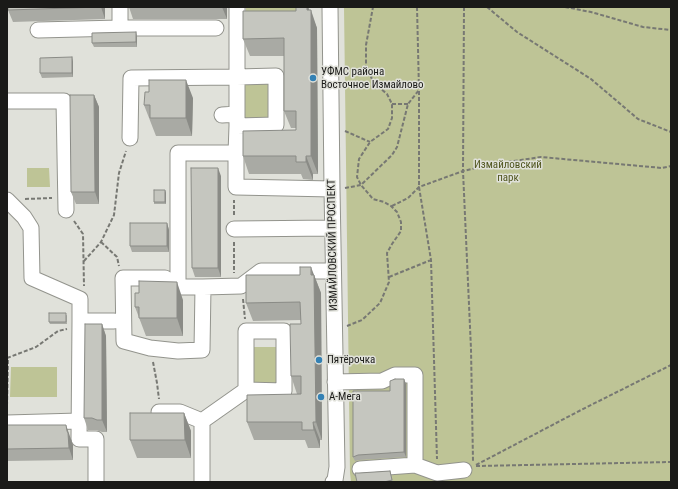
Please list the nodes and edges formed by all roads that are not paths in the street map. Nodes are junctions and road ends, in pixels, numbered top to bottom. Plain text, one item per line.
1 (120, 7) edge
2 (237, 7) edge
3 (330, 7) edge
4 (120, 28) junction
5 (216, 28) dead end
6 (38, 30) dead end
7 (237, 77) junction
8 (7, 101) edge
9 (232, 118) junction
10 (130, 138) road end
11 (236, 153) junction
12 (332, 189) junction
13 (14, 199) edge
14 (66, 204) road end
15 (332, 228) junction
16 (234, 229) dead end
17 (333, 271) junction
18 (178, 287) junction
19 (203, 287) junction
20 (114, 321) dead end
21 (80, 323) junction
22 (335, 382) junction
23 (246, 390) junction
24 (159, 412) edge
25 (79, 421) junction
26 (202, 421) junction
27 (7, 423) edge
28 (416, 465) junction
29 (469, 468) road end
30 (360, 469) dead end
31 (96, 482) edge
32 (202, 482) edge
33 (333, 482) edge

1 - 4 street
2 - 7 street
3 - 12 street, ИЗМАЙЛОВСКИЙ ПРОСПЕКТ
4 - 5 street
4 - 6 street
7 - 9 street
7 - 9 street
7 - 10 street
8 - 14 street
9 - 11 street
11 - 12 street
11 - 18 street
12 - 15 street, ИЗМАЙЛОВСКИЙ ПРОСПЕКТ
13 - 21 street
15 - 16 street
15 - 17 street, ИЗМАЙЛОВСКИЙ ПРОСПЕКТ
17 - 19 street
17 - 22 street, ИЗМАЙЛОВСКИЙ ПРОСПЕКТ
18 - 19 street
18 - 19 street
20 - 21 street
21 - 25 street
22 - 28 street
22 - 33 street, ИЗМАЙЛОВСКИЙ ПРОСПЕКТ
23 - 23 street
23 - 26 street
24 - 26 street
25 - 27 street
25 - 31 street
26 - 32 street
28 - 29 street
28 - 30 street

